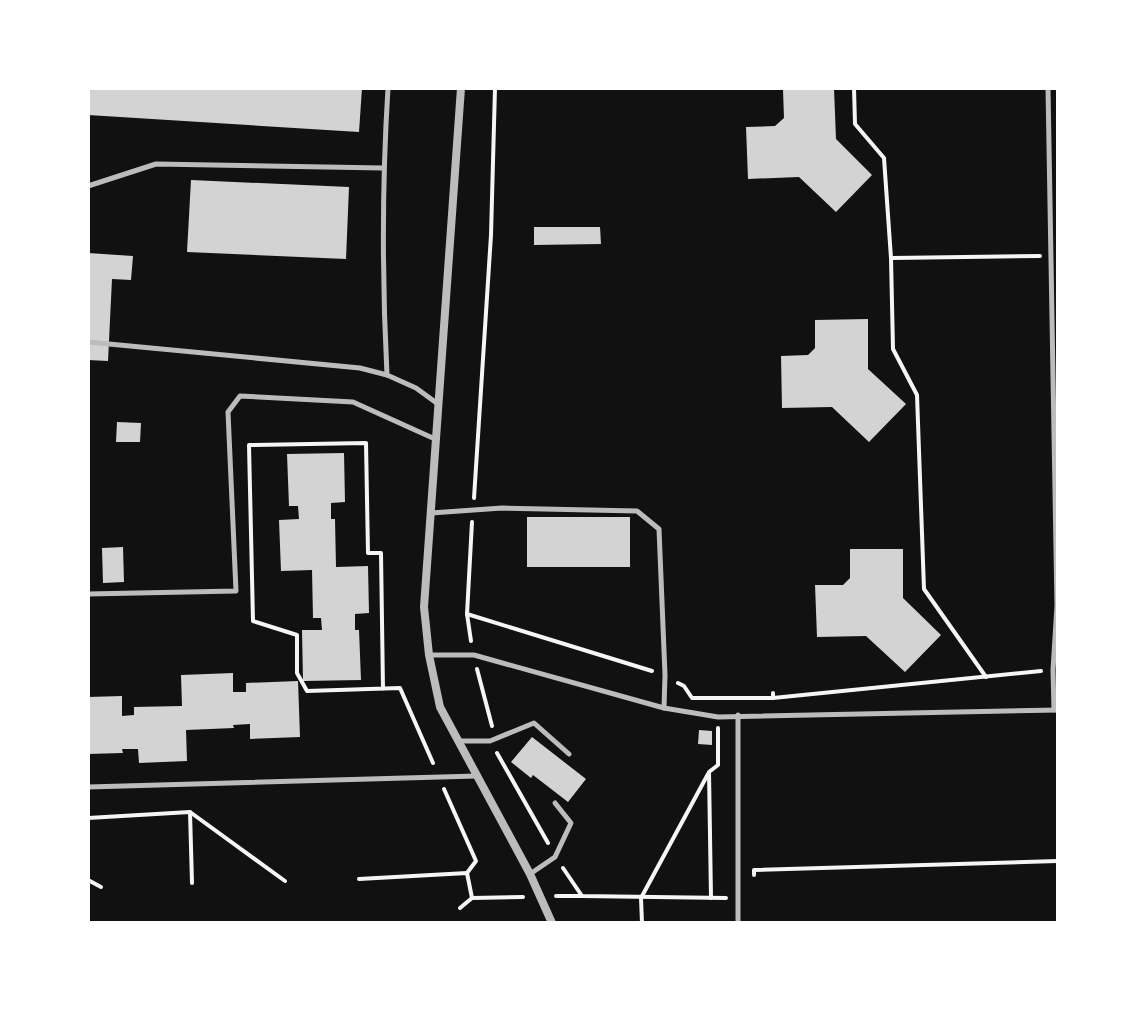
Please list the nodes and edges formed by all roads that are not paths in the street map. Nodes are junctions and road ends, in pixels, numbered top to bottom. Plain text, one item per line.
1 (388, 88) edge
2 (461, 88) edge
3 (1048, 88) edge
4 (383, 168) junction
5 (88, 186) edge
6 (1054, 306) edge
7 (88, 342) edge
8 (387, 375) junction
9 (438, 404) junction
10 (435, 439) junction
11 (431, 513) junction
12 (88, 594) edge
13 (429, 655) junction
14 (664, 708) junction
15 (1056, 710) edge
16 (738, 715) junction
17 (458, 741) junction
18 (569, 754) dead end
19 (476, 776) junction
20 (88, 787) edge
21 (555, 803) dead end
22 (530, 874) junction
23 (552, 923) edge
24 (738, 923) edge

1 - 4 lane
2 - 9 street
3 - 6 lane
4 - 5 lane
4 - 8 lane
6 - 15 lane
7 - 8 lane
8 - 9 lane
9 - 10 street
10 - 11 street
10 - 12 lane
11 - 13 street
11 - 14 lane
13 - 14 lane
13 - 17 street
14 - 16 lane
15 - 16 lane
16 - 24 lane
17 - 18 lane
17 - 19 street
19 - 20 lane
19 - 22 street
21 - 22 lane
22 - 23 street

